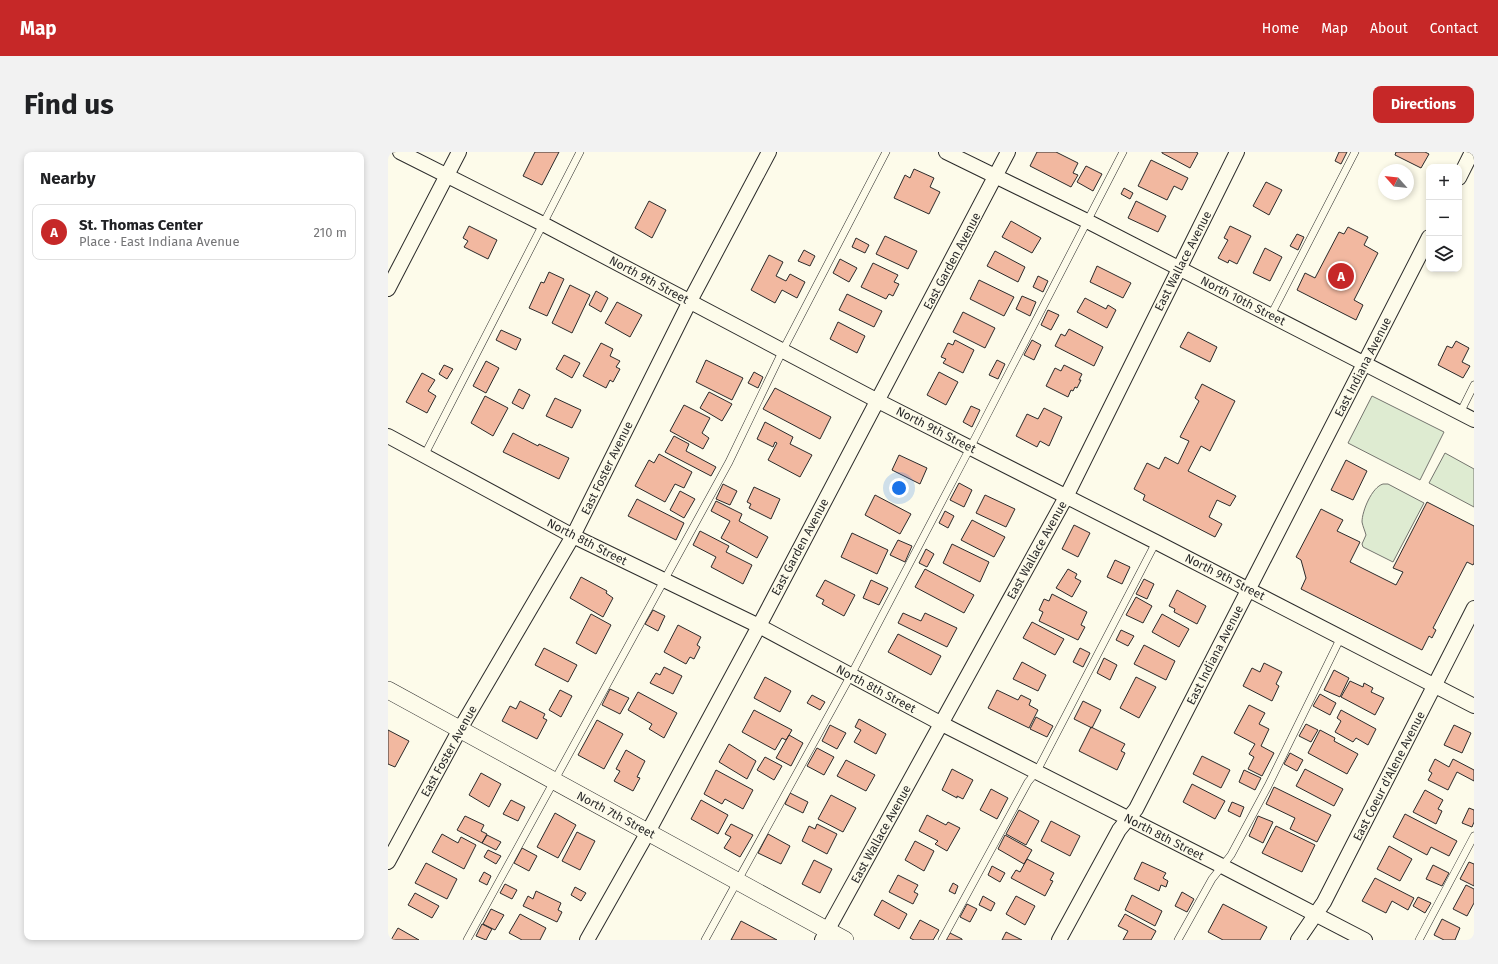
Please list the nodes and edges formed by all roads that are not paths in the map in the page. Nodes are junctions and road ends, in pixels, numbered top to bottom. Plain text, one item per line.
1 (400, 152) edge
2 (459, 152) edge
3 (580, 152) edge
4 (769, 152) edge
5 (886, 152) edge
6 (946, 152) edge
7 (1008, 152) edge
8 (1123, 152) edge
9 (1237, 152) edge
10 (1355, 152) edge
11 (1472, 152) edge
12 (1462, 172) edge
13 (446, 176) junction
14 (996, 177) junction
15 (1087, 221) junction
16 (543, 224) junction
17 (1426, 243) edge
18 (1178, 268) junction
19 (388, 289) edge
20 (690, 302) junction
21 (1271, 315) junction
22 (783, 350) junction
23 (1365, 363) junction
24 (1474, 385) edge
25 (878, 401) junction
26 (1460, 413) junction
27 (1474, 420) edge
28 (388, 436) edge
29 (970, 448) junction
30 (424, 456) junction
31 (1066, 497) junction
32 (573, 536) junction
33 (1156, 542) junction
34 (665, 581) junction
35 (1248, 590) junction
36 (1474, 608) edge
37 (759, 626) junction
38 (1341, 637) junction
39 (851, 675) junction
40 (1435, 686) junction
41 (388, 690) edge
42 (1474, 706) edge
43 (942, 724) junction
44 (460, 729) junction
45 (1037, 771) junction
46 (554, 782) junction
47 (1128, 819) junction
48 (648, 832) junction
49 (1474, 836) edge
50 (388, 862) edge
51 (1222, 866) junction
52 (736, 882) junction
53 (1315, 914) junction
54 (824, 935) edge
55 (467, 940) edge
56 (587, 940) edge
57 (705, 940) edge
58 (845, 940) edge
59 (942, 940) edge
60 (1059, 940) edge
61 (1178, 940) edge
62 (1298, 940) edge
63 (1365, 940) edge
64 (1419, 940) edge

1 - 13 street, North 9th Street
2 - 13 street
3 - 16 lane
4 - 20 street, East Foster Avenue
5 - 22 lane
6 - 14 street, North 10th Street
7 - 14 street, East Garden Avenue
8 - 15 lane
9 - 18 street, East Wallace Avenue
10 - 21 lane
11 - 12 street
13 - 16 street, North 9th Street
13 - 19 street
14 - 15 street, North 10th Street
14 - 25 street, East Garden Avenue
15 - 18 street, North 10th Street
15 - 29 lane
16 - 20 street, North 9th Street
16 - 30 lane
17 - 23 street, East Indiana Avenue
18 - 21 street, North 10th Street
18 - 31 street, East Wallace Avenue
20 - 22 street, North 9th Street
20 - 32 street, East Foster Avenue
21 - 23 street, North 10th Street
22 - 25 street, North 9th Street
22 - 34 lane
23 - 26 street, North 10th Street
23 - 35 street, East Indiana Avenue
24 - 26 lane
25 - 29 street, North 9th Street
25 - 37 street, East Garden Avenue
26 - 27 street, North 10th Street
28 - 30 street, North 8th Street
29 - 31 street, North 9th Street
29 - 39 lane
30 - 32 street, North 8th Street
31 - 33 street, North 9th Street
31 - 43 street, East Wallace Avenue
32 - 34 street, North 8th Street
32 - 44 street, East Foster Avenue
33 - 35 street, North 9th Street
33 - 45 lane
34 - 37 street, North 8th Street
34 - 46 lane
35 - 38 street, North 9th Street
35 - 47 street, East Indiana Avenue
36 - 40 street, East Coeur d'Alene Avenue
37 - 39 street, North 8th Street
37 - 48 street, East Garden Avenue
38 - 40 street, North 9th Street
38 - 51 lane
39 - 43 street, North 8th Street
39 - 52 lane
40 - 42 street, North 9th Street
40 - 53 street, East Coeur d'Alene Avenue
41 - 44 street, North 7th Street
43 - 45 street, North 8th Street
43 - 54 street, East Wallace Avenue
44 - 46 street, North 7th Street
44 - 50 street, East Foster Avenue
45 - 47 street, North 8th Street
45 - 59 lane
46 - 48 street, North 7th Street
46 - 55 lane
47 - 51 street, North 8th Street
47 - 60 street, East Indiana Avenue
48 - 52 street, North 7th Street
48 - 56 street, East Garden Avenue
49 - 64 lane
51 - 53 street, North 8th Street
51 - 61 lane
52 - 54 street, North 7th Street
52 - 57 lane
53 - 62 street, East Coeur d'Alene Avenue
53 - 63 street, North 8th Street
54 - 58 street, North 7th Street

